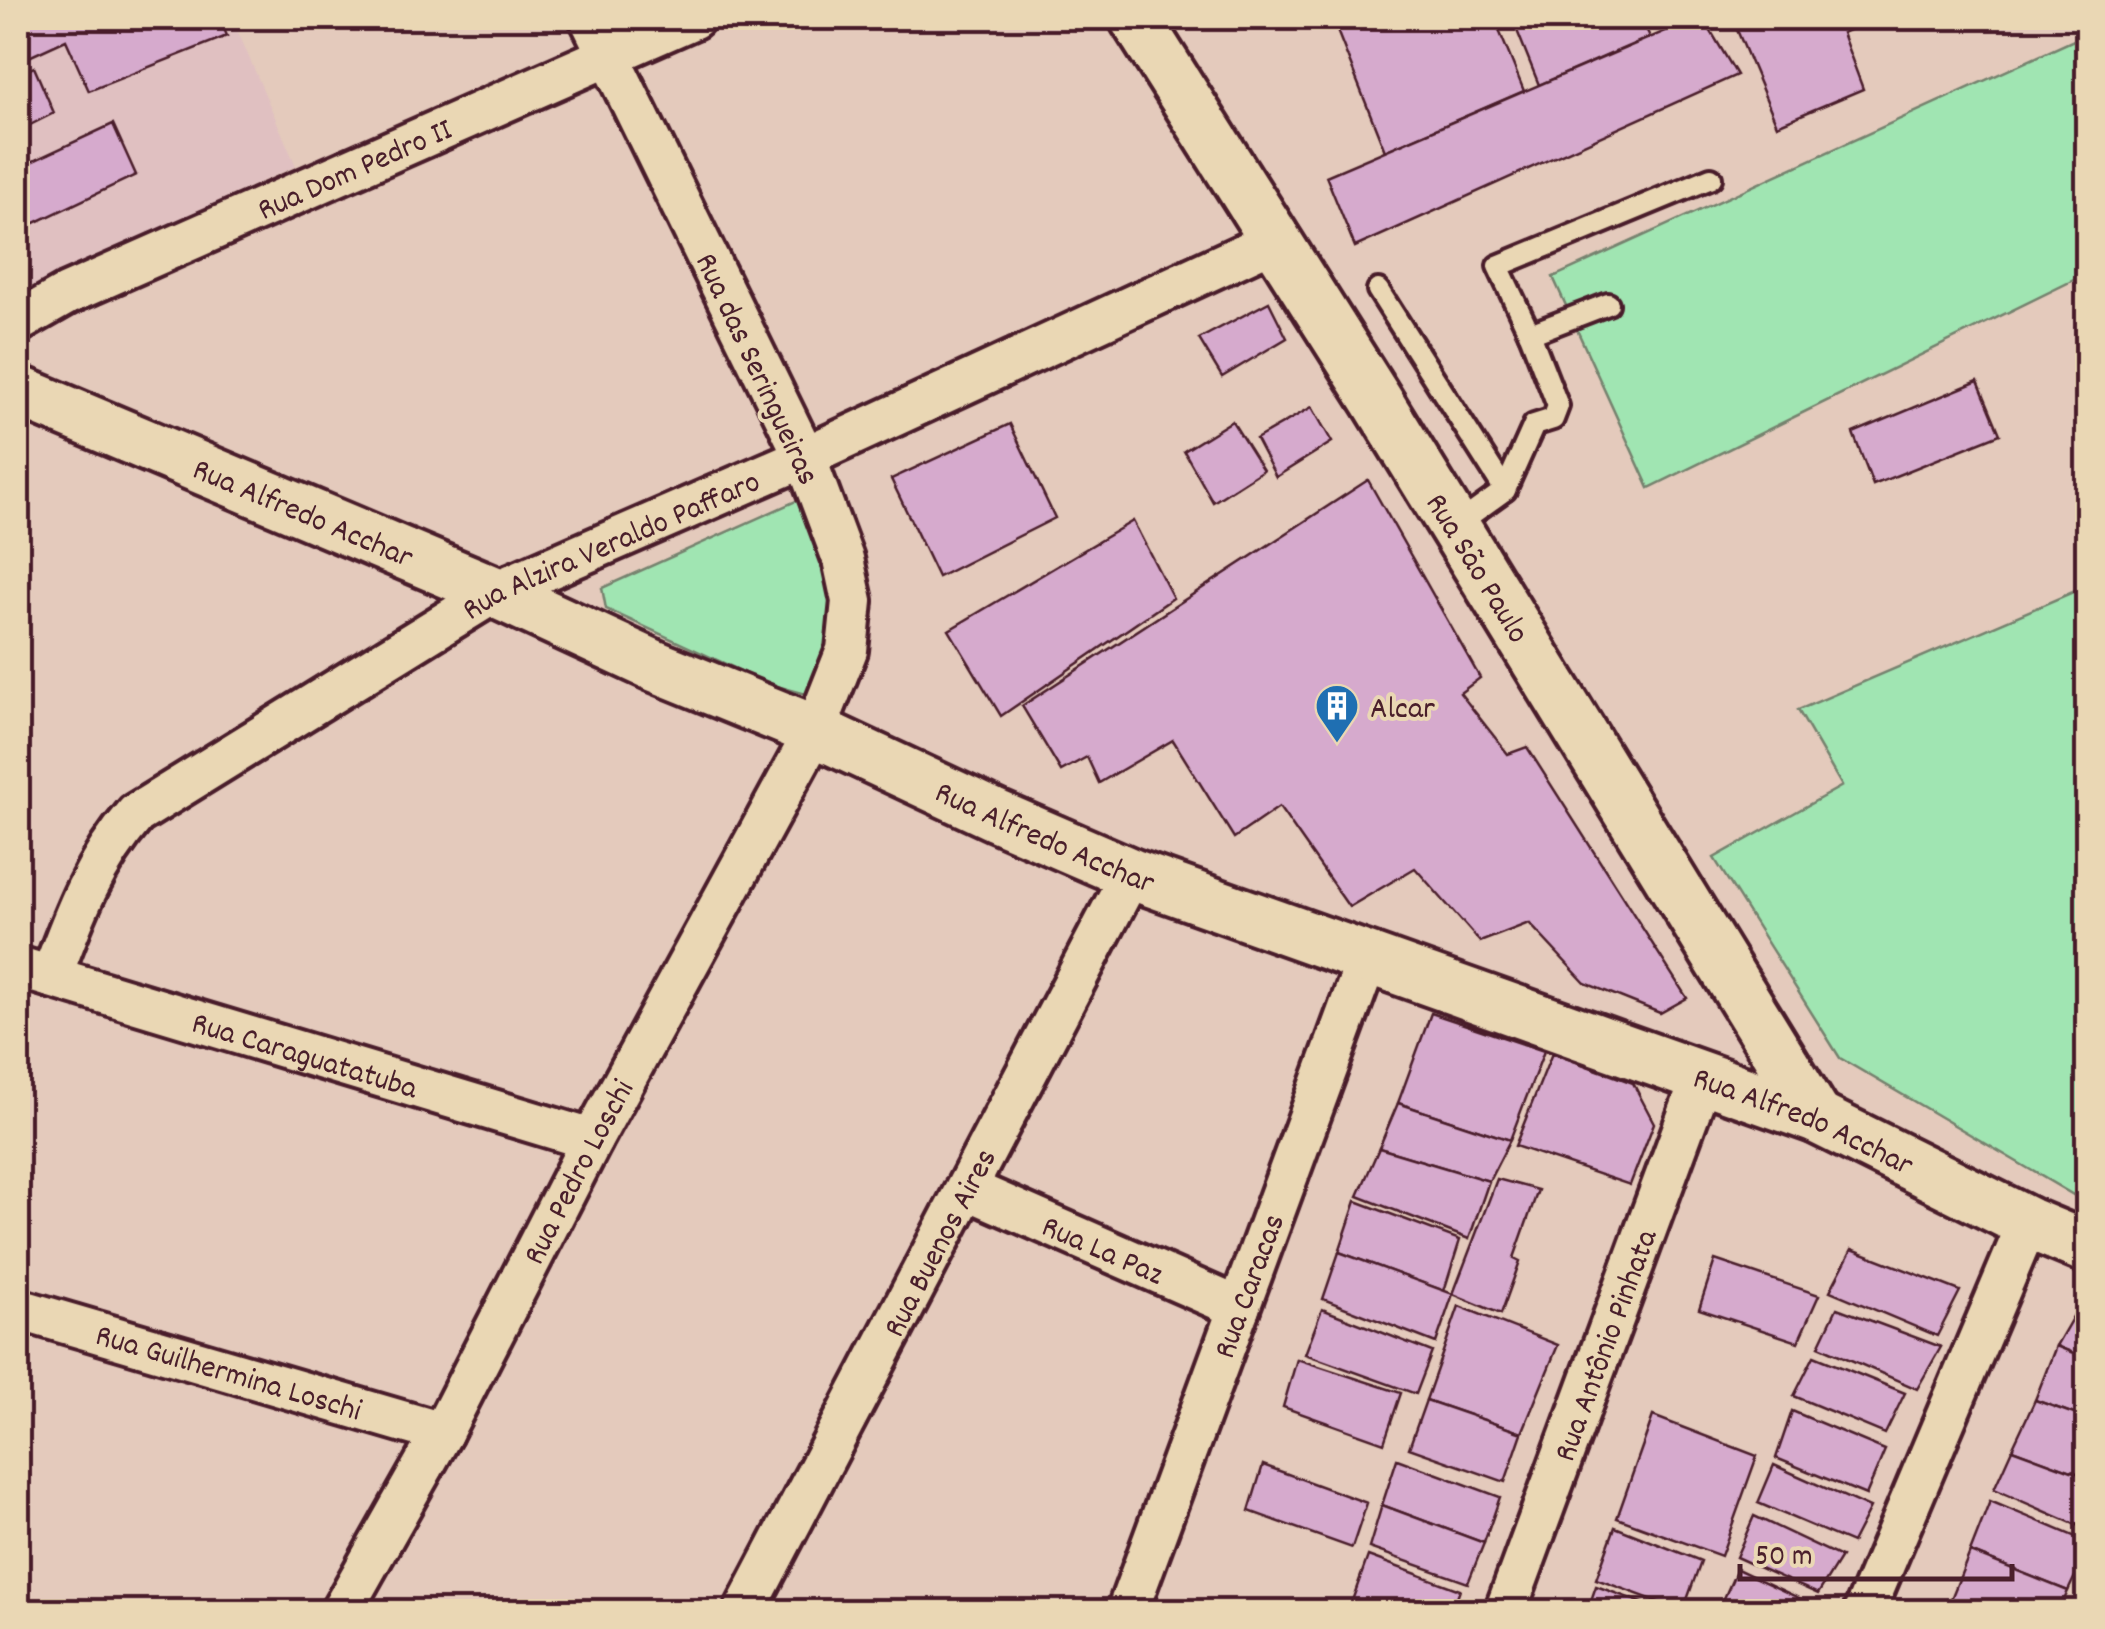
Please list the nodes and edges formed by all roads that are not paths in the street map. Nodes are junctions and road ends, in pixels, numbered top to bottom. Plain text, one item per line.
1 (590, 18) edge
2 (694, 18) edge
3 (1135, 18) edge
4 (609, 57) junction
5 (1711, 178) dead end
6 (1276, 239) junction
7 (1378, 290) dead end
8 (1608, 304) dead end
9 (18, 322) edge
10 (1530, 334) junction
11 (18, 391) edge
12 (805, 457) junction
13 (1505, 490) junction
14 (1455, 526) junction
15 (495, 592) junction
16 (815, 731) junction
17 (1131, 874) junction
18 (1367, 960) junction
19 (34, 972) edge
20 (1702, 1078) junction
21 (1817, 1118) junction
22 (592, 1140) junction
23 (968, 1190) junction
24 (2028, 1223) junction
25 (2088, 1248) edge
26 (1239, 1308) junction
27 (18, 1309) edge
28 (442, 1433) junction
29 (1134, 1606) edge
30 (341, 1612) edge
31 (744, 1612) edge
32 (1505, 1612) edge
33 (1864, 1612) edge

1 - 4 street, Rua das Seringueiras
2 - 4 street, Rua Dom Pedro II
3 - 6 street, Rua São Paulo
4 - 9 street, Rua Dom Pedro II
4 - 12 street, Rua das Seringueiras
5 - 10 lane
6 - 12 street, Rua Alzira Veraldo Paffaro
6 - 14 street, Rua São Paulo
7 - 13 lane
8 - 10 lane
10 - 13 lane
11 - 15 street, Rua Alfredo Acchar
12 - 15 street, Rua Alzira Veraldo Paffaro
12 - 16 street, Rua das Seringueiras
13 - 14 lane
14 - 21 street, Rua São Paulo
15 - 16 street, Rua Alfredo Acchar
15 - 19 street, Rua Alzira Veraldo Paffaro
16 - 17 street, Rua Alfredo Acchar
16 - 22 street, Rua Pedro Loschi
17 - 18 street, Rua Alfredo Acchar
17 - 23 street, Rua Buenos Aires
18 - 20 street, Rua Alfredo Acchar
18 - 26 street, Rua Caracas
19 - 22 street, Rua Caraguatatuba
20 - 21 street, Rua Alfredo Acchar
20 - 32 street, Rua Antônio Pinhata
21 - 24 street, Rua Alfredo Acchar
22 - 28 street, Rua Pedro Loschi
23 - 26 street, Rua La Paz
23 - 31 street, Rua Buenos Aires
24 - 25 street, Rua Alfredo Acchar
24 - 33 street
26 - 29 street, Rua Caracas
27 - 28 street, Rua Guilhermina Loschi
28 - 30 street, Rua Pedro Loschi

